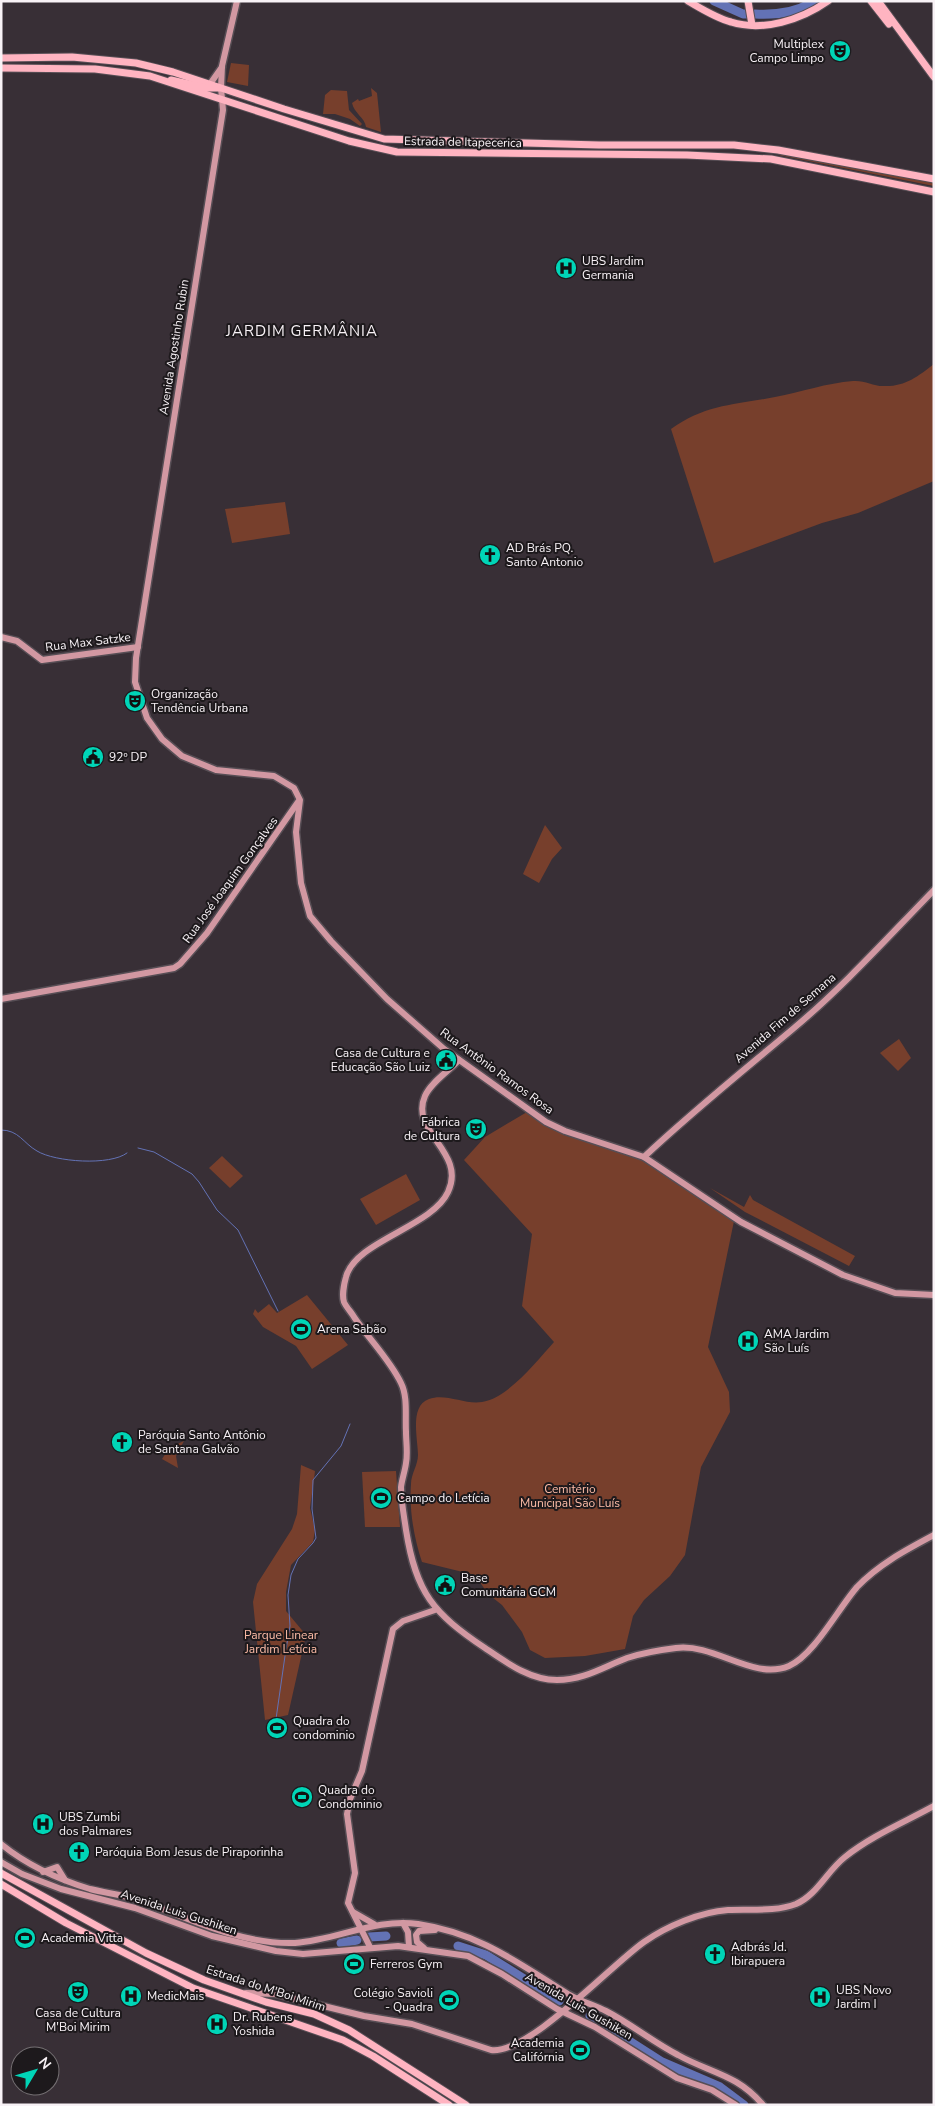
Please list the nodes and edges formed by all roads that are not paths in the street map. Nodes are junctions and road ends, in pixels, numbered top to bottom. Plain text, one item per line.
1 (237, 1) edge
2 (688, 1) edge
3 (748, 1) edge
4 (871, 1) edge
5 (878, 1) edge
6 (826, 2) edge
7 (752, 25) junction
8 (912, 50) junction
9 (1, 58) edge
10 (222, 66) junction
11 (1, 68) edge
12 (934, 77) edge
13 (161, 80) junction
14 (210, 84) junction
15 (221, 88) junction
16 (222, 100) junction
17 (284, 109) junction
18 (665, 145) junction
19 (596, 156) junction
20 (934, 179) edge
21 (934, 192) edge
22 (1, 637) edge
23 (138, 647) junction
24 (300, 800) junction
25 (934, 890) edge
26 (1, 999) edge
27 (459, 1060) junction
28 (644, 1157) junction
29 (890, 1290) junction
30 (934, 1291) edge
31 (934, 1295) edge
32 (934, 1536) edge
33 (435, 1610) junction
34 (934, 1806) edge
35 (1, 1844) edge
36 (1, 1862) edge
37 (1, 1873) edge
38 (1, 1884) edge
39 (350, 1910) junction
40 (403, 1922) junction
41 (375, 1925) junction
42 (359, 1928) junction
43 (444, 1929) junction
44 (370, 1947) junction
45 (409, 1947) junction
46 (430, 1950) junction
47 (240, 1994) junction
48 (275, 1994) junction
49 (577, 1998) junction
50 (266, 2002) junction
51 (258, 2012) junction
52 (563, 2012) junction
53 (449, 2105) edge
54 (466, 2105) edge
55 (736, 2105) edge
56 (763, 2105) edge

1 - 10 main road
2 - 7 main road
3 - 7 main road
4 - 8 main road
5 - 8 main road
6 - 7 main road
8 - 12 main road
9 - 14 main road, Estrada de Itapecerica
10 - 14 main road
10 - 15 main road, Avenida Agostinho Rubin
11 - 13 main road, Estrada de Itapecerica
13 - 15 main road
13 - 16 main road, Estrada de Itapecerica
14 - 15 main road, Estrada de Itapecerica
15 - 16 main road, Avenida Agostinho Rubin
15 - 17 main road, Estrada de Itapecerica
16 - 17 main road
16 - 19 main road, Estrada de Itapecerica
16 - 23 main road, Avenida Agostinho Rubin
17 - 18 main road, Estrada de Itapecerica
18 - 19 main road
18 - 20 main road, Estrada de Itapecerica
19 - 21 main road, Estrada de Itapecerica
22 - 23 main road, Rua Max Satzke
23 - 24 main road, Avenida Agostinho Rubin
24 - 26 main road, Rua José Joaquim Gonçalves
24 - 27 main road, Rua Antônio Ramos Rosa
25 - 28 main road, Avenida Fim de Semana
27 - 28 main road, Rua Antônio Ramos Rosa
27 - 33 main road
28 - 29 main road, Rua Antônio Ramos Rosa
29 - 30 main road, Rua Antônio Ramos Rosa
29 - 31 main road, Rua Antônio Ramos Rosa
32 - 33 main road
33 - 39 main road
34 - 49 main road
35 - 42 main road, Avenida Luis Gushiken
36 - 44 main road, Avenida Luis Gushiken
37 - 47 main road, Estrada do M'Boi Mirim
38 - 51 main road, Estrada do M'Boi Mirim
39 - 41 main road
39 - 42 main road
40 - 41 main road, Avenida Luis Gushiken
40 - 43 main road, Avenida Luis Gushiken
40 - 45 main road
41 - 42 main road, Avenida Luis Gushiken
42 - 44 main road
43 - 46 main road
43 - 49 main road, Avenida Luis Gushiken
44 - 45 main road, Avenida Luis Gushiken
45 - 46 main road, Avenida Luis Gushiken
46 - 52 main road, Avenida Luis Gushiken
47 - 48 main road
47 - 50 main road, Estrada do M'Boi Mirim
48 - 50 main road
48 - 52 main road
49 - 52 main road
49 - 56 main road, Avenida Luis Gushiken
50 - 51 main road
50 - 54 main road, Estrada do M'Boi Mirim
51 - 53 main road, Estrada do M'Boi Mirim
52 - 55 main road, Avenida Luis Gushiken

